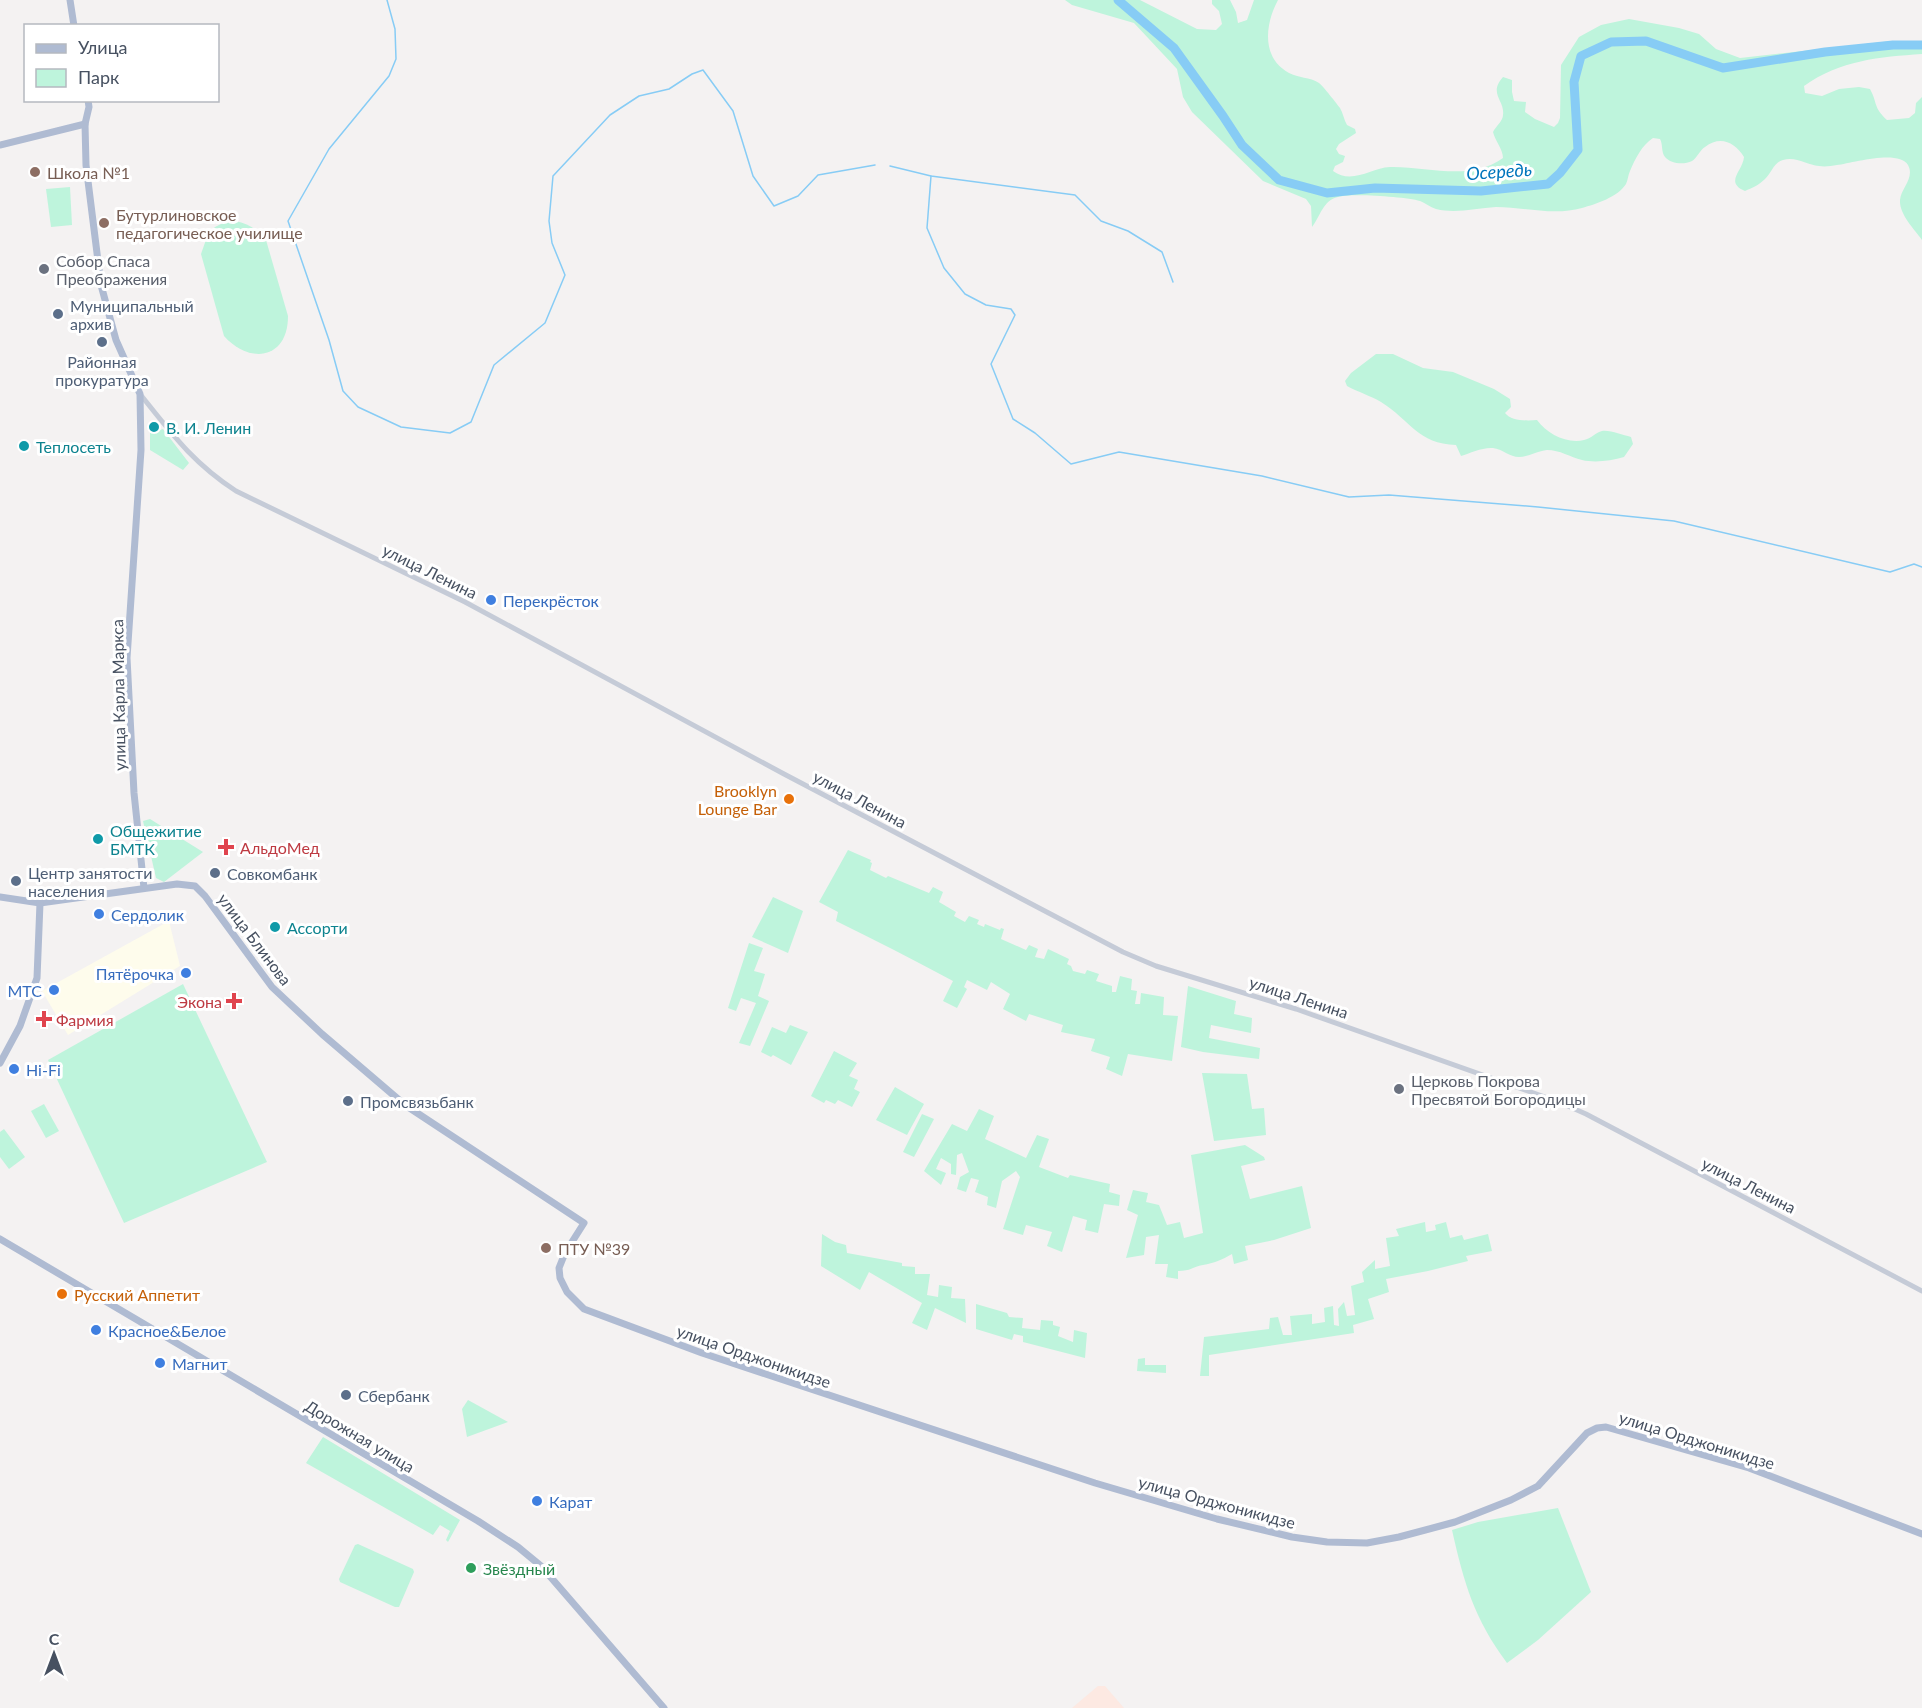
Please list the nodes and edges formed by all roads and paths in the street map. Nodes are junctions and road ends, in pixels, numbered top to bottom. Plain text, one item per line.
1 (70, 1) edge
2 (74, 24) edge
3 (88, 102) edge
4 (85, 124) junction
5 (0, 145) edge
6 (140, 394) junction
7 (144, 888) junction
8 (0, 897) edge
9 (40, 903) junction
10 (0, 1063) edge
11 (584, 1222) joint
12 (0, 1239) edge
13 (1922, 1292) edge
14 (1922, 1534) edge
15 (664, 1708) edge

1 - 2 main road
3 - 4 main road, улица Ленина
4 - 5 main road
4 - 6 main road, улица Ленина
6 - 7 main road, улица Карла Маркса
6 - 13 street, улица Ленина
7 - 9 main road, улица Блинова
7 - 11 main road, улица Блинова
8 - 9 main road, улица Блинова
9 - 10 main road
11 - 14 main road, улица Орджоникидзе
12 - 15 main road, Дорожная улица

